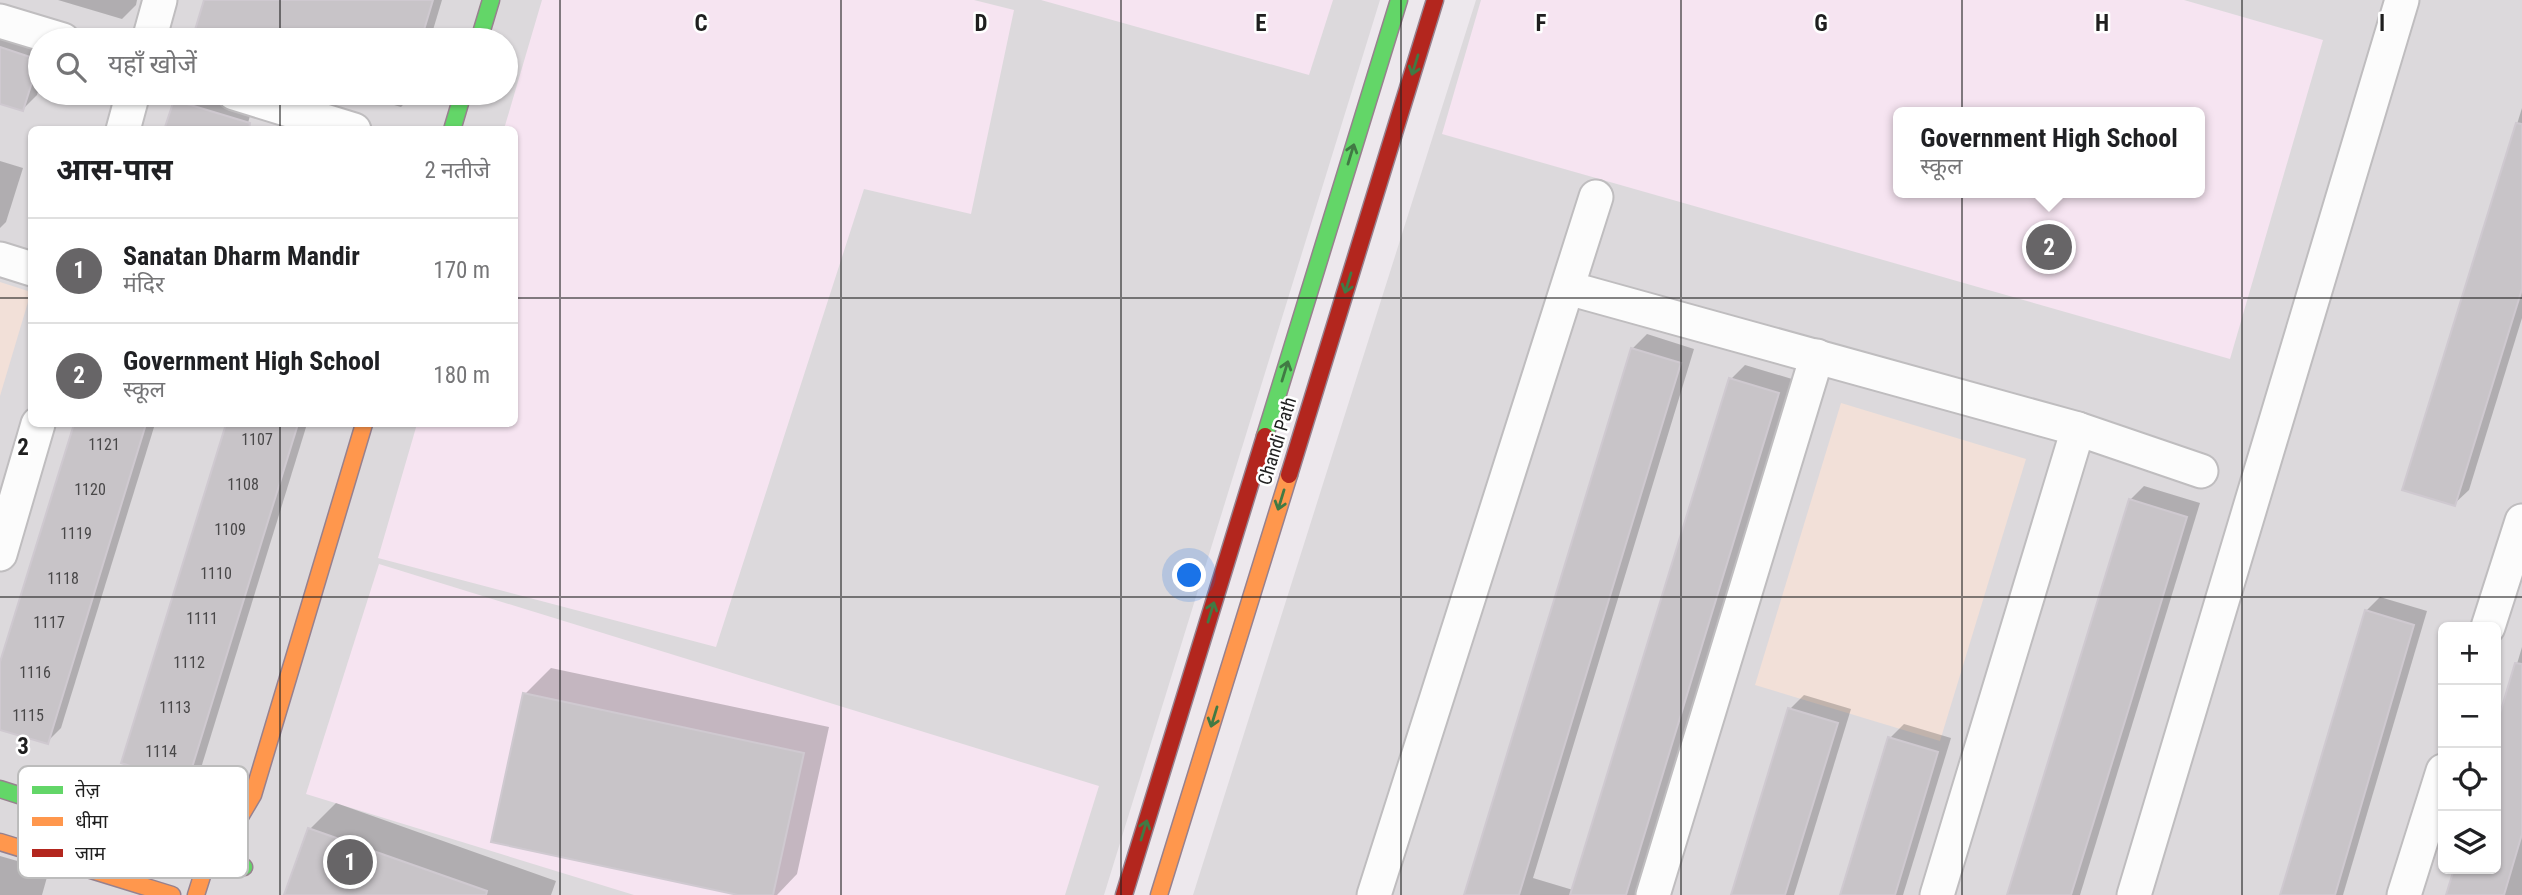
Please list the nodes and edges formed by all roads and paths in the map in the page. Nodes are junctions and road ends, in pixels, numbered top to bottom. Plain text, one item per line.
1 (160, 0) edge
2 (491, 0) edge
3 (1399, 0) edge
4 (1436, 0) edge
5 (2402, 0) edge
6 (0, 21) edge
7 (152, 28) edge
8 (483, 28) edge
9 (28, 29) edge
10 (130, 105) edge
11 (273, 105) edge
12 (459, 105) edge
13 (124, 126) edge
14 (341, 126) edge
15 (453, 126) edge
16 (1597, 197) dead end
17 (0, 259) edge
18 (28, 267) edge
19 (1568, 288) junction
20 (1817, 356) junction
21 (37, 427) edge
22 (363, 427) edge
23 (2078, 429) junction
24 (2201, 471) dead end
25 (2522, 521) edge
26 (0, 554) edge
27 (2490, 622) edge
28 (2438, 787) edge
29 (0, 789) edge
30 (18, 795) edge
31 (248, 803) edge
32 (0, 842) edge
33 (18, 848) edge
34 (117, 878) edge
35 (202, 878) edge
36 (239, 878) edge
37 (238, 886) dead end
38 (172, 895) edge
39 (197, 895) edge
40 (1124, 895) edge
41 (1159, 895) edge
42 (1374, 895) edge
43 (1653, 895) edge
44 (1937, 895) edge
45 (2134, 895) edge
46 (2404, 895) edge

1 - 7 street
2 - 8 main road
40 -> 3 main road, Chandi Path
4 -> 41 main road, Chandi Path
5 - 45 street
6 - 9 street
10 - 13 street
11 - 14 street
12 - 15 main road
16 - 19 street
17 - 18 street
19 - 20 street
19 - 42 street
20 - 23 street
20 - 43 street
21 - 26 street
22 - 31 main road
23 - 24 street
23 - 44 street
25 - 27 street
28 - 46 street
29 - 30 main road
32 - 33 main road
34 - 38 main road
35 - 39 main road
36 - 37 main road

